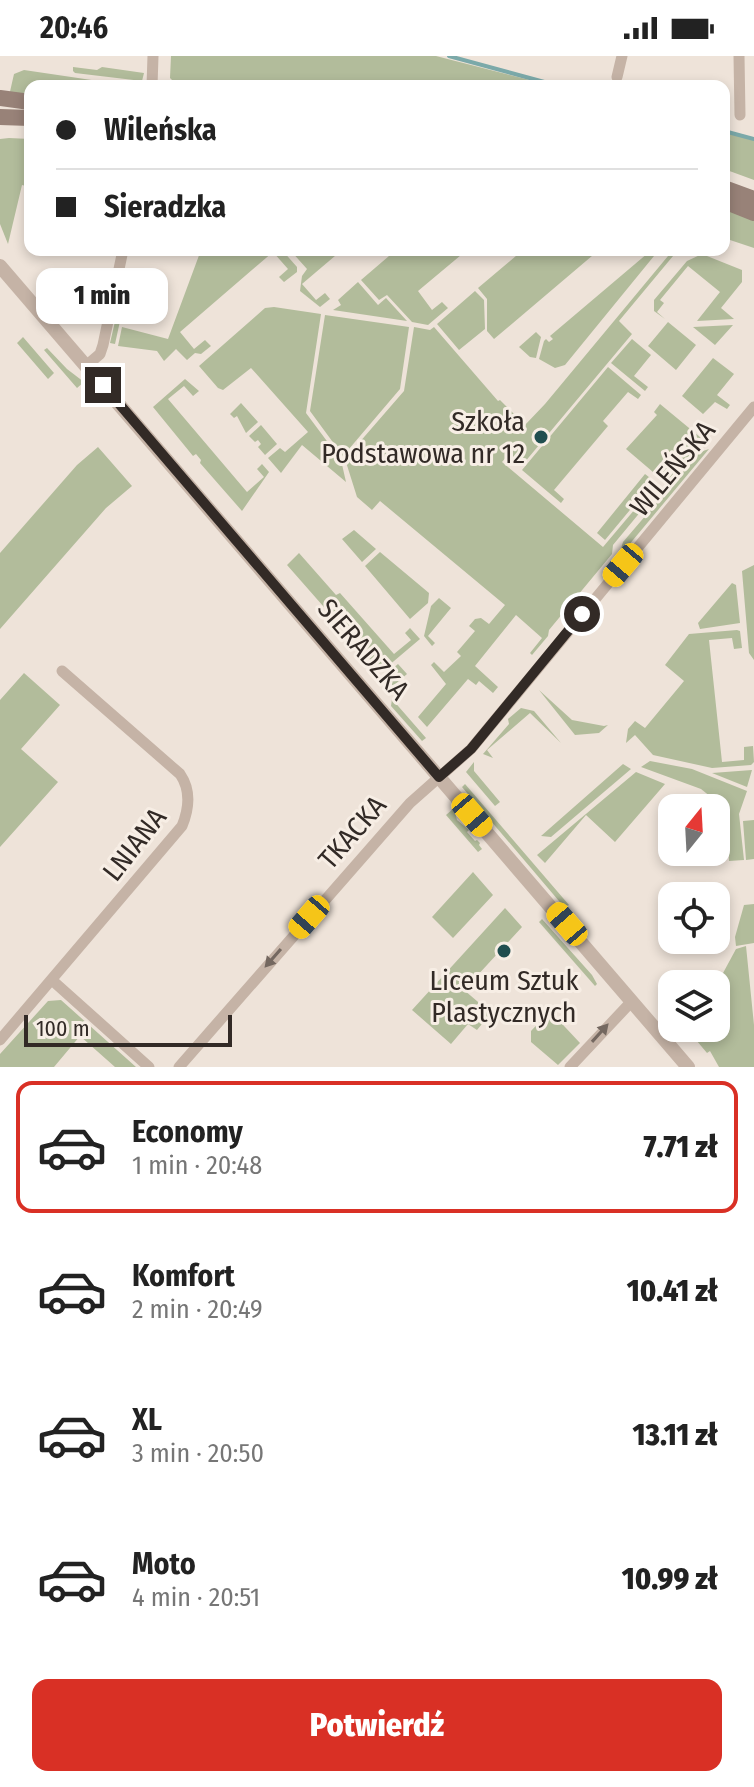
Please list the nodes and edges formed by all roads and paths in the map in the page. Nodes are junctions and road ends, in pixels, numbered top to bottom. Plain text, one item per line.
1 (622, 56) edge
2 (739, 56) edge
3 (153, 60) edge
4 (617, 77) dead end
5 (152, 80) edge
6 (158, 80) edge
7 (0, 98) edge
8 (24, 101) edge
9 (740, 115) dead end
10 (0, 117) edge
11 (24, 118) edge
12 (730, 190) edge
13 (754, 199) edge
14 (730, 203) edge
15 (754, 213) edge
16 (122, 256) edge
17 (0, 266) edge
18 (86, 366) junction
19 (754, 407) edge
20 (62, 671) dead end
21 (439, 777) junction
22 (53, 981) junction
23 (632, 1001) junction
24 (0, 1040) edge
25 (149, 1067) edge
26 (179, 1067) edge
27 (570, 1067) edge
28 (688, 1067) edge

1 - 4 street
2 - 9 street
3 - 5 street
3 - 6 street
7 - 8 main road
10 - 11 main road
12 - 13 main road
14 - 15 main road
16 - 18 street
17 - 18 street, SIERADZKA
18 - 21 street, SIERADZKA
19 - 21 street, WILEŃSKA
20 - 22 street, LNIANA
21 - 23 street, SIERADZKA
21 -> 26 street, TKACKA
22 - 24 street, LNIANA
22 - 25 street
27 -> 23 street
23 - 28 street, SIERADZKA

